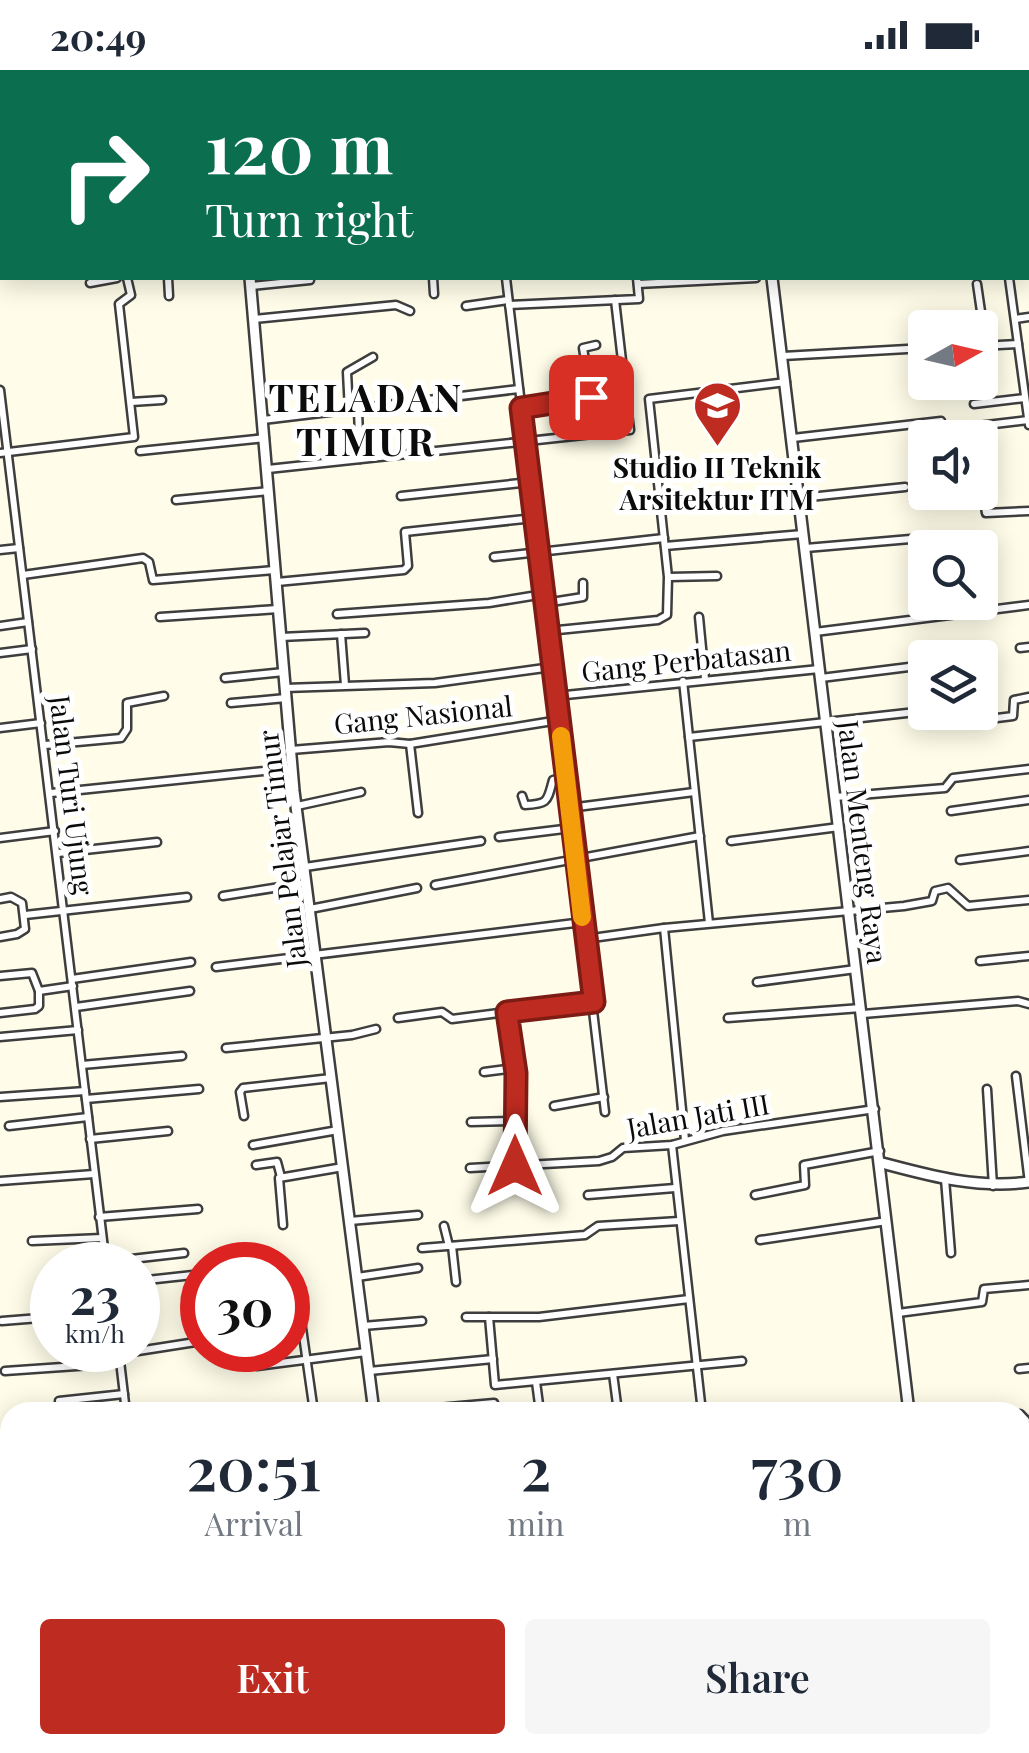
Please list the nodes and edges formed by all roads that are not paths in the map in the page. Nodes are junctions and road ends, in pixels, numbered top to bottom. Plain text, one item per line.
1 (106, 280) edge
2 (128, 280) edge
3 (168, 280) edge
4 (310, 280) dead end
5 (433, 280) edge
6 (506, 280) edge
7 (677, 280) edge
8 (772, 280) edge
9 (1010, 280) edge
10 (638, 281) edge
11 (250, 282) edge
12 (90, 283) dead end
13 (978, 284) dead end
14 (434, 294) dead end
15 (169, 296) dead end
16 (615, 300) junction
17 (509, 303) junction
18 (466, 306) dead end
19 (980, 310) edge
20 (410, 311) dead end
21 (1029, 317) edge
22 (1015, 318) junction
23 (254, 319) junction
24 (1018, 344) junction
25 (596, 345) dead end
26 (998, 345) edge
27 (908, 349) edge
28 (783, 356) junction
29 (374, 357) dead end
30 (1026, 375) edge
31 (786, 382) junction
32 (519, 389) junction
33 (0, 390) edge
34 (627, 392) junction
35 (591, 397) junction
36 (0, 398) edge
37 (1026, 398) junction
38 (162, 400) dead end
39 (131, 402) junction
40 (974, 404) dead end
41 (521, 408) junction
42 (353, 411) junction
43 (263, 420) junction
44 (1029, 422) edge
45 (998, 424) edge
46 (908, 425) edge
47 (265, 438) junction
48 (793, 438) junction
49 (525, 442) junction
50 (140, 451) dead end
51 (4, 453) edge
52 (360, 459) junction
53 (268, 469) junction
54 (530, 482) junction
55 (905, 488) dead end
56 (269, 491) junction
57 (11, 492) junction
58 (0, 493) edge
59 (401, 496) dead end
60 (800, 498) junction
61 (176, 500) dead end
62 (986, 510) edge
63 (1029, 511) edge
64 (534, 518) junction
65 (804, 534) junction
66 (908, 539) edge
67 (664, 542) junction
68 (19, 548) junction
69 (806, 548) junction
70 (0, 550) edge
71 (538, 552) junction
72 (494, 557) dead end
73 (274, 570) junction
74 (22, 576) junction
75 (717, 576) dead end
76 (668, 577) junction
77 (276, 582) junction
78 (583, 582) dead end
79 (544, 598) junction
80 (1029, 605) edge
81 (278, 609) junction
82 (337, 614) dead end
83 (160, 618) dead end
84 (699, 618) dead end
85 (28, 622) junction
86 (0, 626) edge
87 (548, 631) junction
88 (815, 632) junction
89 (366, 633) dead end
90 (341, 634) junction
91 (280, 638) junction
92 (32, 649) junction
93 (0, 653) edge
94 (908, 666) edge
95 (552, 667) junction
96 (284, 672) junction
97 (821, 674) junction
98 (225, 678) dead end
99 (705, 680) junction
100 (682, 681) junction
101 (346, 686) junction
102 (286, 693) junction
103 (164, 696) dead end
104 (556, 696) junction
105 (1029, 698) edge
106 (231, 703) dead end
107 (908, 713) edge
108 (998, 718) edge
109 (559, 720) junction
110 (42, 723) junction
111 (826, 724) junction
112 (0, 728) edge
113 (689, 737) junction
114 (410, 744) junction
115 (45, 746) junction
116 (291, 750) junction
117 (292, 768) junction
118 (1029, 769) edge
119 (566, 776) junction
120 (51, 792) junction
121 (361, 792) dead end
122 (694, 792) junction
123 (522, 796) dead end
124 (835, 797) junction
125 (1029, 800) edge
126 (296, 806) junction
127 (569, 808) junction
128 (951, 812) dead end
129 (418, 813) dead end
130 (839, 827) junction
131 (572, 828) junction
132 (55, 831) junction
133 (700, 836) junction
134 (499, 837) dead end
135 (0, 838) edge
136 (481, 841) dead end
137 (732, 841) dead end
138 (157, 842) dead end
139 (1029, 851) edge
140 (58, 853) junction
141 (575, 858) junction
142 (960, 860) dead end
143 (305, 867) junction
144 (307, 883) junction
145 (435, 885) dead end
146 (417, 888) dead end
147 (223, 896) dead end
148 (187, 897) dead end
149 (0, 899) edge
150 (1029, 900) edge
151 (310, 908) junction
152 (64, 910) junction
153 (850, 912) junction
154 (25, 915) junction
155 (583, 922) junction
156 (709, 924) junction
157 (664, 928) junction
158 (0, 937) edge
159 (585, 939) junction
160 (316, 955) junction
161 (1029, 956) edge
162 (980, 961) dead end
163 (191, 962) dead end
164 (216, 967) dead end
165 (857, 970) junction
166 (0, 976) edge
167 (72, 982) junction
168 (758, 982) dead end
169 (190, 990) dead end
170 (39, 991) junction
171 (594, 1002) junction
172 (1029, 1004) edge
173 (76, 1007) junction
174 (862, 1011) junction
175 (507, 1012) junction
176 (0, 1013) edge
177 (398, 1018) dead end
178 (728, 1018) dead end
179 (78, 1030) junction
180 (376, 1030) dead end
181 (326, 1037) junction
182 (0, 1038) edge
183 (226, 1048) dead end
184 (182, 1056) dead end
185 (82, 1065) junction
186 (515, 1068) junction
187 (484, 1072) dead end
188 (1016, 1076) dead end
189 (331, 1078) junction
190 (987, 1089) dead end
191 (199, 1090) dead end
192 (85, 1095) junction
193 (0, 1097) edge
194 (604, 1097) junction
195 (554, 1106) dead end
196 (874, 1109) junction
197 (605, 1112) dead end
198 (244, 1116) dead end
199 (88, 1117) junction
200 (515, 1120) junction
201 (471, 1122) dead end
202 (9, 1126) dead end
203 (338, 1130) junction
204 (168, 1131) dead end
205 (90, 1139) junction
206 (685, 1140) junction
207 (253, 1144) dead end
208 (672, 1145) junction
209 (880, 1151) junction
210 (882, 1163) junction
211 (256, 1165) dead end
212 (515, 1166) junction
213 (343, 1167) junction
214 (470, 1168) dead end
215 (94, 1174) junction
216 (281, 1177) junction
217 (944, 1179) junction
218 (0, 1181) edge
219 (1029, 1182) edge
220 (993, 1186) junction
221 (676, 1188) junction
222 (588, 1195) dead end
223 (756, 1195) dead end
224 (198, 1209) dead end
225 (418, 1215) dead end
226 (100, 1217) junction
227 (888, 1220) junction
228 (679, 1221) junction
229 (350, 1222) junction
230 (283, 1225) dead end
231 (444, 1226) dead end
232 (102, 1238) junction
233 (32, 1240) dead end
234 (760, 1240) dead end
235 (103, 1242) edge
236 (449, 1246) junction
237 (422, 1248) dead end
238 (951, 1253) dead end
239 (418, 1268) dead end
240 (357, 1277) junction
241 (456, 1282) dead end
242 (1029, 1285) edge
243 (689, 1299) junction
244 (898, 1312) junction
245 (489, 1317) junction
246 (466, 1318) dead end
247 (30, 1319) edge
248 (2, 1321) edge
249 (422, 1321) dead end
250 (363, 1326) junction
251 (366, 1352) junction
252 (310, 1358) edge
253 (493, 1358) junction
254 (742, 1360) dead end
255 (696, 1365) junction
256 (30, 1368) edge
257 (1029, 1368) edge
258 (1020, 1369) dead end
259 (6, 1371) dead end
260 (368, 1371) junction
261 (121, 1372) edge
262 (310, 1372) edge
263 (613, 1374) junction
264 (536, 1382) junction
265 (124, 1394) junction
266 (59, 1401) dead end
267 (125, 1402) edge
268 (313, 1402) edge
269 (373, 1402) edge
270 (539, 1402) edge
271 (617, 1402) edge
272 (701, 1402) edge
273 (909, 1402) edge

1 - 12 street
2 - 39 street
3 - 15 street
4 - 11 street
5 - 14 street
6 - 17 street, Jalan Jati III
7 - 10 street
8 - 28 street, Jalan Menteng Raya
9 - 22 street
10 - 16 street
11 - 23 street, Jalan Pelajar Timur
13 - 19 street
16 - 17 street
16 - 34 street
17 - 18 street
17 - 32 street, Jalan Jati III
20 - 23 street
21 - 22 street
22 - 24 street
23 - 43 street, Jalan Pelajar Timur
24 - 26 street
24 - 30 street
25 - 35 street
27 - 28 street
28 - 31 street, Jalan Menteng Raya
29 - 42 street
30 - 37 street
31 - 48 street, Jalan Menteng Raya
31 - 67 street
32 - 41 street, Jalan Jati III
32 - 42 street
33 - 36 street, Jalan Turi Ujung
34 - 35 street
34 - 49 street
35 - 41 street
36 - 51 street, Jalan Turi Ujung
37 - 40 street
37 - 44 street
38 - 39 street
39 - 51 street
41 - 49 street, Jalan Jati III
42 - 43 street
42 - 52 street
43 - 47 street, Jalan Pelajar Timur
44 - 45 street
46 - 48 street
47 - 50 street
47 - 53 street, Jalan Pelajar Timur
48 - 60 street, Jalan Menteng Raya
49 - 52 street
49 - 54 street, Jalan Jati III
51 - 57 street, Jalan Turi Ujung
52 - 53 street
53 - 56 street, Jalan Pelajar Timur
54 - 59 street
54 - 64 street, Jalan Jati III
55 - 60 street
56 - 61 street
56 - 73 street, Jalan Pelajar Timur
57 - 58 street
57 - 68 street, Jalan Turi Ujung
60 - 65 street, Jalan Menteng Raya
62 - 63 street
64 - 71 street, Jalan Jati III
64 - 77 street
65 - 67 street
65 - 69 street, Jalan Menteng Raya
66 - 69 street
67 - 71 street
67 - 76 street
68 - 70 street
68 - 74 street, Jalan Turi Ujung
69 - 88 street, Jalan Menteng Raya
71 - 72 street
71 - 79 street, Jalan Jati III
73 - 74 street
73 - 77 street, Jalan Pelajar Timur
74 - 85 street, Jalan Turi Ujung
75 - 76 street
76 - 87 street
77 - 81 street, Jalan Pelajar Timur
78 - 79 street
79 - 82 street
79 - 87 street, Jalan Jati III
80 - 88 street
81 - 83 street
81 - 91 street, Jalan Pelajar Timur
84 - 99 street
85 - 86 street
85 - 92 street, Jalan Turi Ujung
87 - 95 street, Jalan Jati III
88 - 97 street, Jalan Menteng Raya
89 - 90 street
90 - 91 street
90 - 101 street
91 - 96 street, Jalan Pelajar Timur
92 - 93 street
92 - 110 street, Jalan Turi Ujung
94 - 97 street, Gang Perbatasan
95 - 101 street
95 - 104 street, Jalan Jati III
96 - 98 street
96 - 102 street, Jalan Pelajar Timur
97 - 99 street, Gang Perbatasan
97 - 111 street, Jalan Menteng Raya
99 - 100 street, Gang Perbatasan
100 - 104 street, Gang Perbatasan
100 - 113 street
101 - 102 street
102 - 106 street
102 - 116 street, Jalan Pelajar Timur
103 - 115 street
104 - 109 street, Jalan Jati III
105 - 108 street
107 - 111 street
109 - 114 street, Gang Nasional
109 - 119 street, Jalan Jati III
110 - 112 street
110 - 115 street, Jalan Turi Ujung
111 - 113 street
111 - 124 street, Jalan Menteng Raya
113 - 122 street
114 - 116 street, Gang Nasional
114 - 129 street
115 - 120 street, Jalan Turi Ujung
116 - 117 street, Jalan Pelajar Timur
117 - 120 street
117 - 126 street, Jalan Pelajar Timur
118 - 124 street
119 - 123 street
119 - 127 street, Jalan Jati III
120 - 132 street, Jalan Turi Ujung
121 - 126 street
122 - 127 street
122 - 133 street
124 - 130 street, Jalan Menteng Raya
125 - 128 street
126 - 143 street, Jalan Pelajar Timur
127 - 131 street, Jalan Jati III
130 - 137 street
130 - 153 street, Jalan Menteng Raya
131 - 134 street
131 - 141 street, Jalan Jati III
132 - 135 street
132 - 140 street, Jalan Turi Ujung
133 - 141 street
133 - 156 street
136 - 143 street
138 - 140 street
139 - 142 street
140 - 152 street, Jalan Turi Ujung
141 - 145 street
141 - 155 street, Jalan Jati III
143 - 144 street, Jalan Pelajar Timur
144 - 147 street
144 - 151 street, Jalan Pelajar Timur
146 - 151 street
148 - 152 street
149 - 154 street
150 - 153 street
151 - 160 street, Jalan Pelajar Timur
152 - 154 street
152 - 167 street, Jalan Turi Ujung
153 - 156 street
153 - 165 street, Jalan Menteng Raya
154 - 158 street
155 - 159 street, Jalan Jati III
155 - 160 street
156 - 157 street
157 - 159 street
157 - 206 street
159 - 171 street, Jalan Jati III
160 - 164 street
160 - 181 street, Jalan Pelajar Timur
161 - 162 street
163 - 167 street
165 - 168 street
165 - 174 street, Jalan Menteng Raya
166 - 170 street
167 - 170 street
167 - 173 street, Jalan Turi Ujung
169 - 173 street
170 - 176 street
171 - 175 street
171 - 194 street, Jalan Jati III
172 - 174 street
173 - 179 street, Jalan Turi Ujung
174 - 178 street
174 - 196 street, Jalan Menteng Raya
175 - 177 street
175 - 186 street
179 - 182 street
179 - 185 street, Jalan Turi Ujung
180 - 181 street
181 - 183 street
181 - 189 street, Jalan Pelajar Timur
184 - 185 street
185 - 192 street, Jalan Turi Ujung
186 - 187 street
186 - 200 street
188 - 219 street
189 - 198 street
189 - 203 street, Jalan Pelajar Timur
190 - 220 street
191 - 192 street
192 - 193 street
192 - 199 street, Jalan Turi Ujung
194 - 195 street
194 - 197 street, Jalan Jati III
196 - 206 street, Jalan Jati III
196 - 209 street, Jalan Menteng Raya
199 - 202 street
199 - 205 street, Jalan Turi Ujung
200 - 201 street
200 - 212 street
203 - 207 street
203 - 213 street, Jalan Pelajar Timur
204 - 205 street
205 - 215 street, Jalan Turi Ujung
206 - 208 street, Jalan Jati III
208 - 212 street, Jalan Jati III
208 - 221 street
209 - 210 street, Jalan Menteng Raya
209 - 223 street
210 - 217 street
210 - 227 street, Jalan Menteng Raya
211 - 216 street
212 - 214 street, Jalan Jati III
213 - 216 street
213 - 229 street, Jalan Pelajar Timur
215 - 218 street
215 - 226 street, Jalan Turi Ujung
216 - 230 street
217 - 220 street
217 - 238 street
219 - 220 street
221 - 222 street
221 - 228 street
224 - 226 street
225 - 229 street
226 - 232 street, Jalan Turi Ujung
227 - 234 street
227 - 244 street, Jalan Menteng Raya
228 - 236 street
228 - 243 street
229 - 240 street, Jalan Pelajar Timur
231 - 236 street
232 - 233 street
232 - 235 street, Jalan Turi Ujung
236 - 237 street
236 - 241 street
239 - 240 street
240 - 250 street, Jalan Pelajar Timur
242 - 244 street
243 - 245 street
243 - 255 street
244 - 273 street, Jalan Menteng Raya
245 - 246 street
245 - 253 street
247 - 248 street
249 - 250 street
250 - 251 street, Jalan Pelajar Timur
251 - 252 street
251 - 260 street, Jalan Pelajar Timur
253 - 260 street
253 - 264 street
254 - 255 street
255 - 263 street
255 - 272 street
256 - 259 street
257 - 258 street
260 - 269 street, Jalan Pelajar Timur
261 - 265 street
262 - 268 street
263 - 264 street
263 - 271 street
264 - 270 street
265 - 266 street
265 - 267 street

